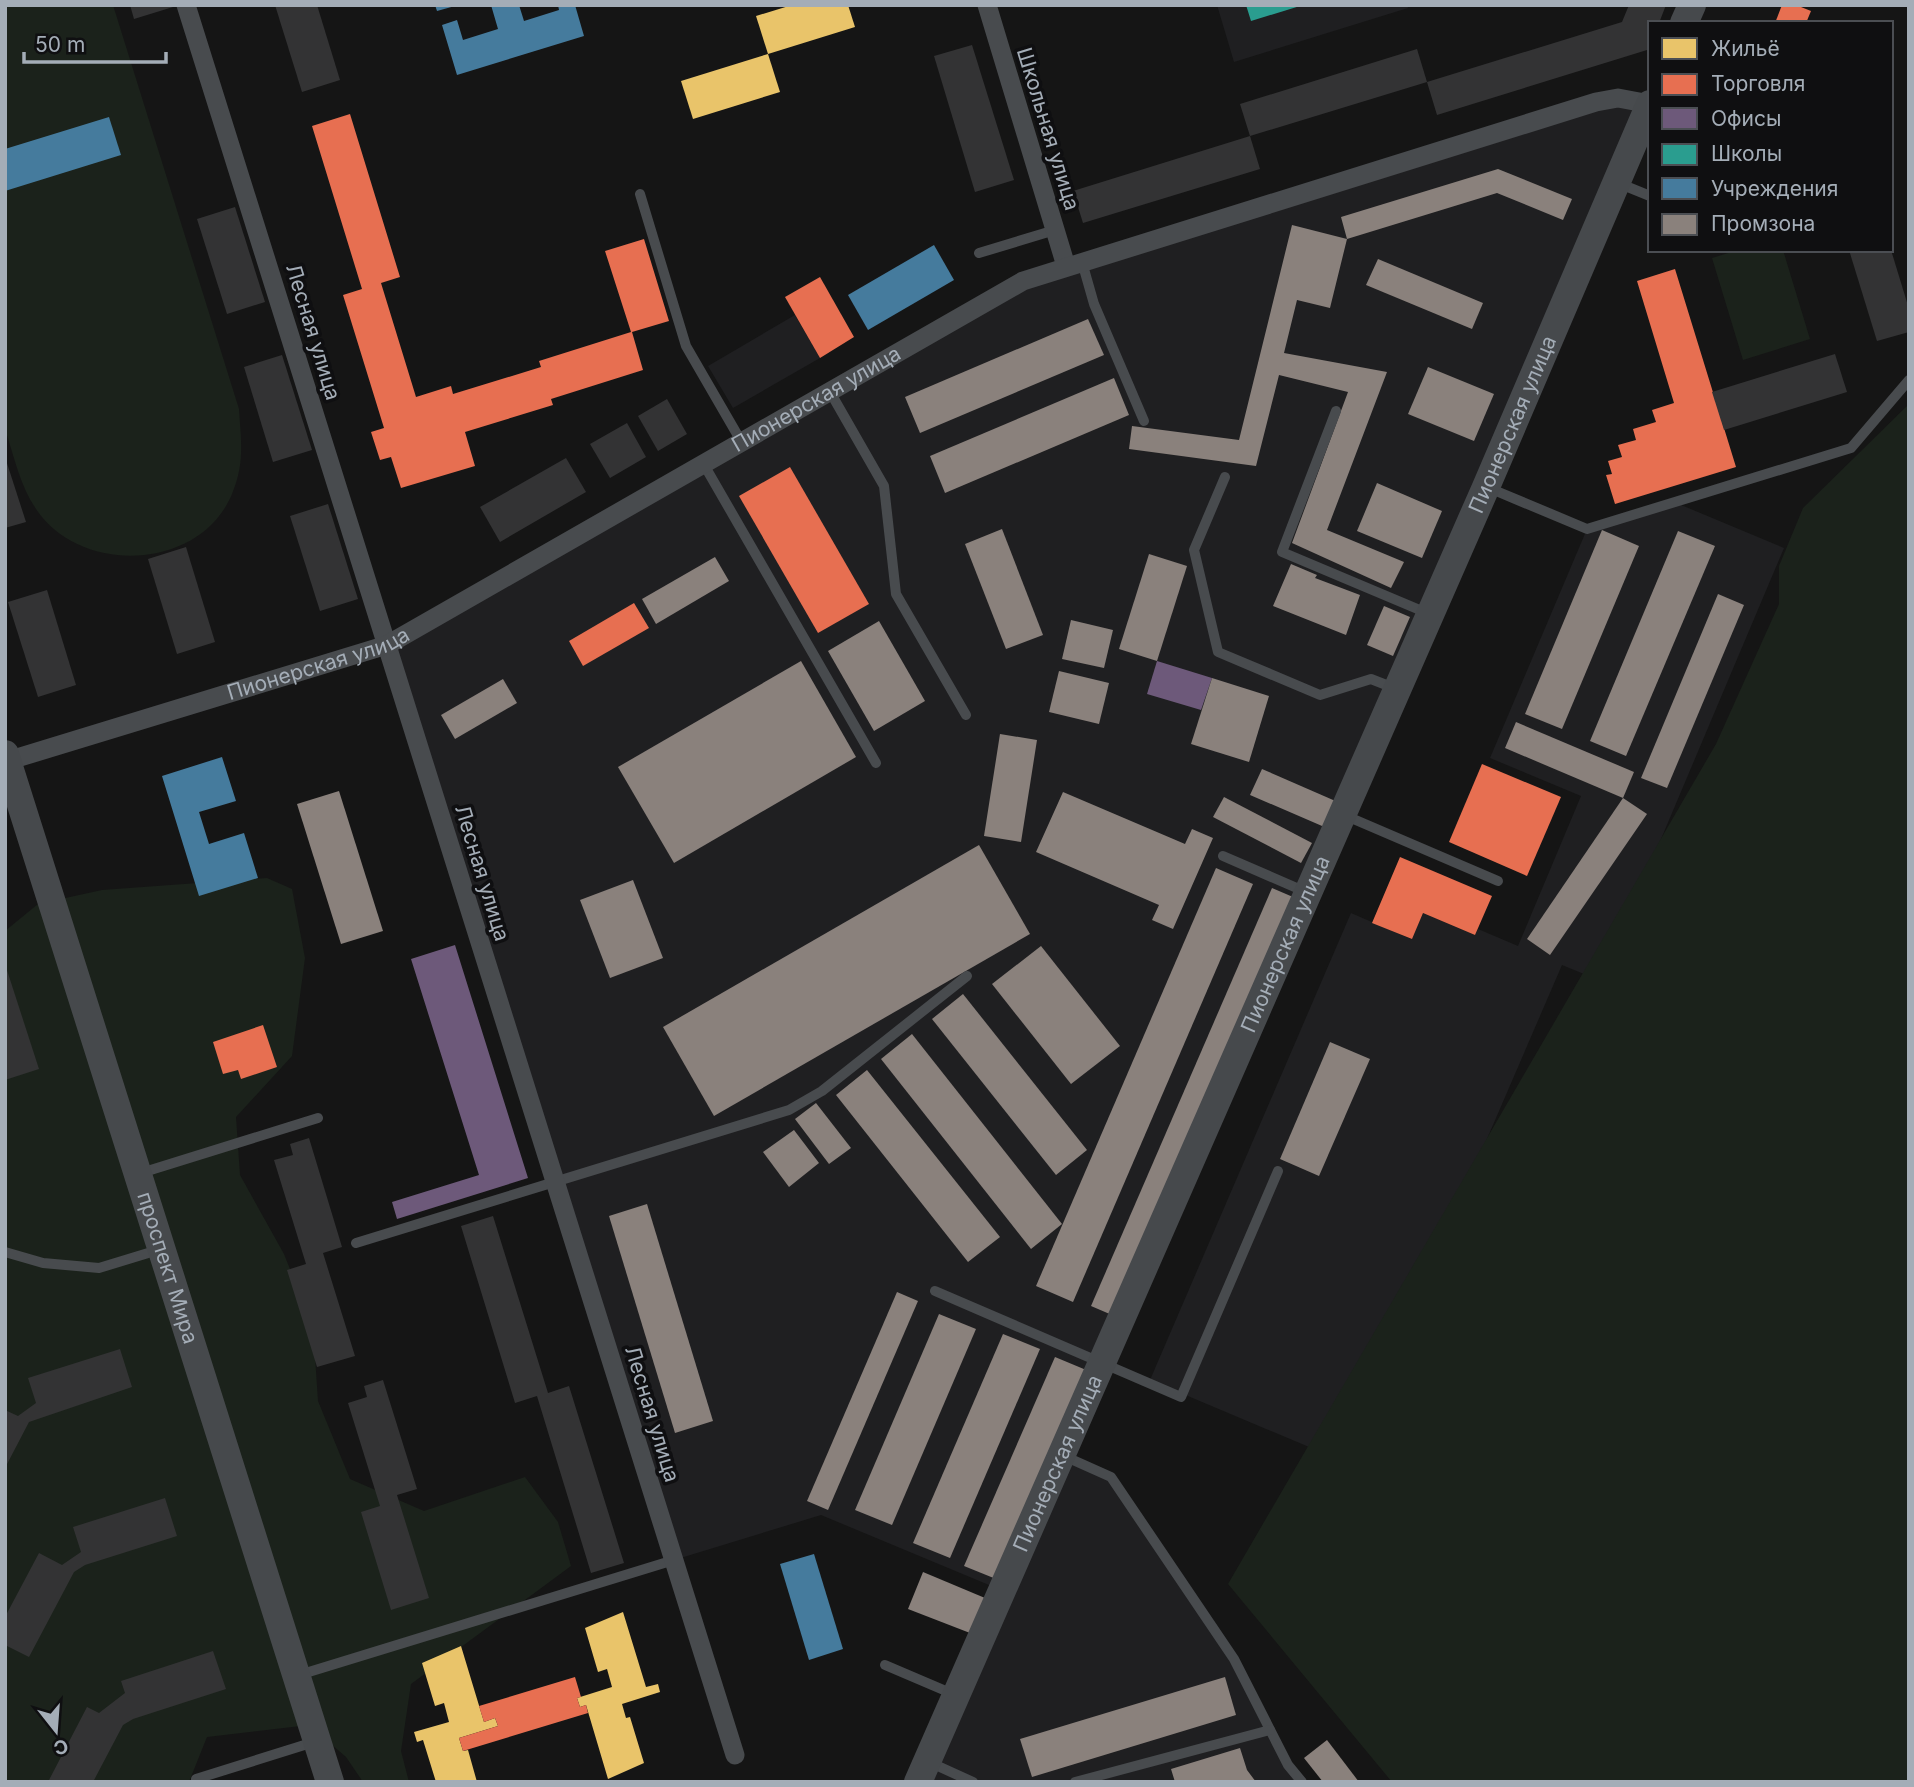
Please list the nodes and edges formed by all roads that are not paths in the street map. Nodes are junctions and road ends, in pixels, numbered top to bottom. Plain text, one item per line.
1 (187, 5) edge
2 (987, 5) edge
3 (1692, 5) edge
4 (1685, 21) edge
5 (1648, 104) edge
6 (1648, 109) edge
7 (1616, 182) junction
8 (639, 194) dead end
9 (1648, 195) edge
10 (1055, 230) junction
11 (979, 253) dead end
12 (1074, 264) junction
13 (1909, 380) edge
14 (829, 390) junction
15 (1336, 411) dead end
16 (1144, 421) dead end
17 (741, 441) junction
18 (703, 463) junction
19 (1225, 477) dead end
20 (1486, 487) junction
21 (1430, 614) junction
22 (387, 645) junction
23 (1397, 690) junction
24 (966, 715) dead end
25 (6, 758) edge
26 (876, 763) dead end
27 (1342, 814) junction
28 (1223, 856) dead end
29 (1498, 881) dead end
30 (1308, 892) junction
31 (967, 976) dead end
32 (318, 1118) dead end
33 (1278, 1171) dead end
34 (138, 1174) junction
35 (555, 1182) junction
36 (356, 1243) dead end
37 (162, 1249) junction
38 (5, 1252) edge
39 (935, 1292) dead end
40 (1102, 1363) junction
41 (1061, 1455) junction
42 (674, 1560) junction
43 (886, 1665) dead end
44 (297, 1676) junction
45 (956, 1695) junction
46 (1270, 1730) junction
47 (317, 1740) junction
48 (735, 1755) dead end
49 (922, 1771) edge
50 (196, 1779) dead end
51 (330, 1782) edge
52 (973, 1782) edge
53 (1075, 1782) edge
54 (1302, 1782) edge

1 - 22 street, Лесная улица
2 - 10 street, Школьная улица
3 - 4 street
5 - 12 street, Пионерская улица
6 - 7 street, Пионерская улица
7 - 9 lane
7 - 20 street, Пионерская улица
8 - 17 lane
10 - 11 lane
10 - 12 street, Школьная улица
12 - 14 street, Пионерская улица
12 - 16 lane
13 - 20 lane
14 - 17 street, Пионерская улица
14 - 24 lane
15 - 21 lane
17 - 18 street, Пионерская улица
18 - 22 street, Пионерская улица
18 - 26 lane
19 - 23 lane
20 - 21 street, Пионерская улица
21 - 23 street, Пионерская улица
22 - 25 street, Пионерская улица
22 - 35 street, Лесная улица
23 - 27 street, Пионерская улица
25 - 34 street, проспект Мира
27 - 29 lane
27 - 30 street, Пионерская улица
28 - 30 lane
30 - 40 street, Пионерская улица
31 - 35 lane
32 - 34 lane
33 - 40 lane
34 - 37 street, проспект Мира
35 - 36 lane
35 - 42 street, Лесная улица
37 - 38 lane
37 - 44 street, проспект Мира
39 - 40 lane
40 - 41 street, Пионерская улица
41 - 45 street, Пионерская улица
41 - 46 lane
42 - 44 lane
42 - 48 street, Лесная улица
43 - 45 lane
44 - 47 street, проспект Мира
45 - 49 street, Пионерская улица
46 - 53 lane
46 - 54 lane
47 - 50 lane
47 - 51 street, проспект Мира
49 - 52 lane

